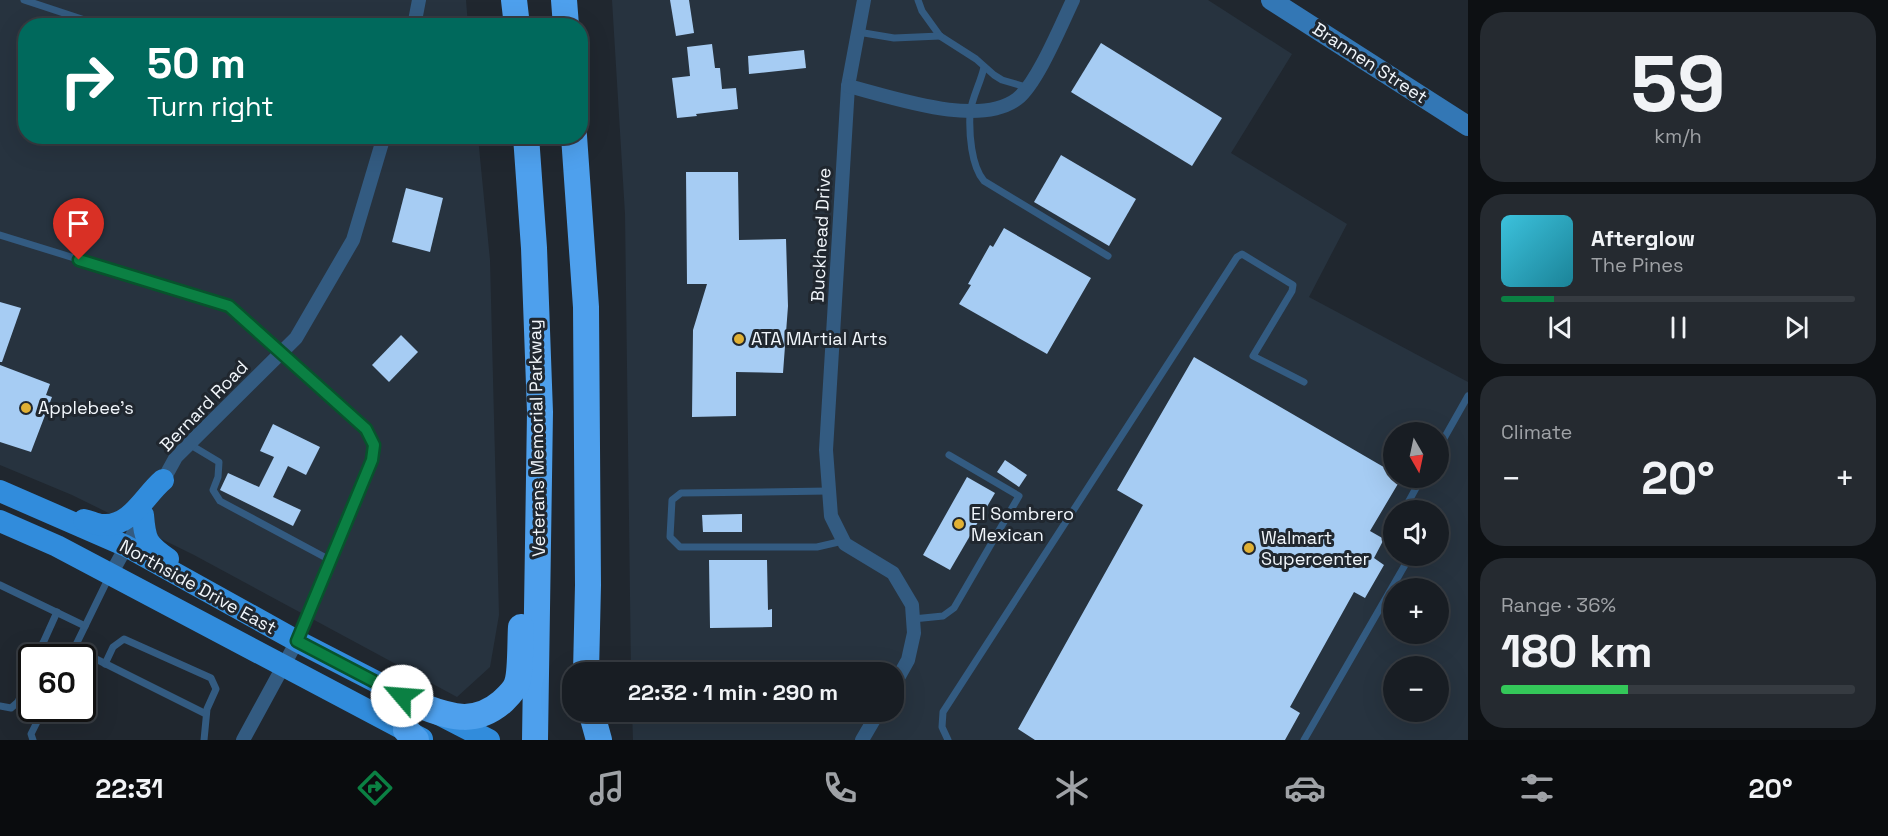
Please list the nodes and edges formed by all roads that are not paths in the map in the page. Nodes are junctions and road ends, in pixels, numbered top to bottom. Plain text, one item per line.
1 (24, 0) edge
2 (418, 0) edge
3 (514, 0) edge
4 (564, 0) edge
5 (864, 0) edge
6 (918, 0) edge
7 (1073, 0) edge
8 (1271, 0) edge
9 (79, 18) edge
10 (415, 18) edge
11 (516, 18) edge
12 (565, 18) edge
13 (858, 32) junction
14 (940, 36) junction
15 (984, 67) junction
16 (848, 87) junction
17 (1026, 87) junction
18 (970, 112) junction
19 (1468, 126) edge
20 (382, 144) edge
21 (527, 144) edge
22 (575, 144) edge
23 (0, 235) edge
24 (1108, 256) dead end
25 (281, 353) junction
26 (1304, 382) dead end
27 (1468, 396) edge
28 (540, 412) junction
29 (1449, 429) edge
30 (189, 444) junction
31 (949, 455) dead end
32 (163, 480) junction
33 (0, 491) edge
34 (829, 491) junction
35 (143, 515) junction
36 (57, 516) junction
37 (0, 521) edge
38 (843, 541) junction
39 (126, 546) junction
40 (330, 560) junction
41 (1404, 566) edge
42 (111, 574) junction
43 (0, 585) edge
44 (57, 612) junction
45 (248, 614) junction
46 (913, 619) junction
47 (85, 626) junction
48 (297, 641) junction
49 (43, 643) edge
50 (76, 644) edge
51 (96, 659) edge
52 (586, 662) edge
53 (105, 664) junction
54 (283, 666) junction
55 (904, 667) edge
56 (18, 702) edge
57 (0, 705) edge
58 (424, 707) junction
59 (10, 708) junction
60 (0, 713) edge
61 (206, 714) junction
62 (37, 722) edge
63 (586, 722) edge
64 (594, 722) edge
65 (873, 722) edge
66 (416, 737) edge
67 (33, 740) edge
68 (204, 740) edge
69 (243, 740) edge
70 (489, 740) edge
71 (535, 740) edge
72 (585, 740) edge
73 (599, 740) edge
74 (862, 740) edge
75 (948, 740) edge
76 (1304, 740) edge

1 - 9 lane
2 - 10 street
3 - 11 highway
4 - 12 highway
5 - 13 street, Buckhead Drive
6 - 14 lane
7 - 17 street
8 - 19 street, Brannen Street
13 - 14 lane
13 - 16 street, Buckhead Drive
14 - 15 lane
15 - 17 lane
15 - 18 lane
16 - 18 street
16 - 34 street, Buckhead Drive
17 - 18 street
18 - 24 lane
20 - 25 street, Bernard Road
21 - 28 highway, Veterans Memorial Parkway
22 - 52 highway
23 - 25 lane
25 - 30 street, Bernard Road
25 - 40 lane
26 - 75 lane
27 - 29 lane
28 - 58 highway
28 - 71 highway, Veterans Memorial Parkway
30 - 32 street, Bernard Road
30 - 40 lane
31 - 46 lane
32 - 35 street, Bernard Road
32 - 36 main road
33 - 36 main road, Northside Drive East
34 - 38 street, Buckhead Drive
34 - 38 lane
35 - 39 street, Bernard Road
35 - 45 main road
36 - 39 main road, Northside Drive East
37 - 42 main road, Northside Drive East
38 - 46 street
39 - 42 street, Bernard Road
39 - 45 main road, Northside Drive East
40 - 48 lane
41 - 76 lane
42 - 47 lane
42 - 54 main road, Northside Drive East
43 - 44 lane
44 - 47 lane
44 - 49 lane
45 - 48 main road, Northside Drive East
46 - 55 street
47 - 50 lane
48 - 54 street
48 - 58 main road, Northside Drive East
51 - 53 lane
53 - 61 lane
53 - 61 lane
54 - 66 main road, Northside Drive East
54 - 69 street
56 - 59 lane
57 - 59 lane
58 - 70 main road, Northside Drive East
59 - 60 lane
61 - 68 lane
62 - 67 lane
63 - 72 highway
64 - 73 highway
65 - 74 street

